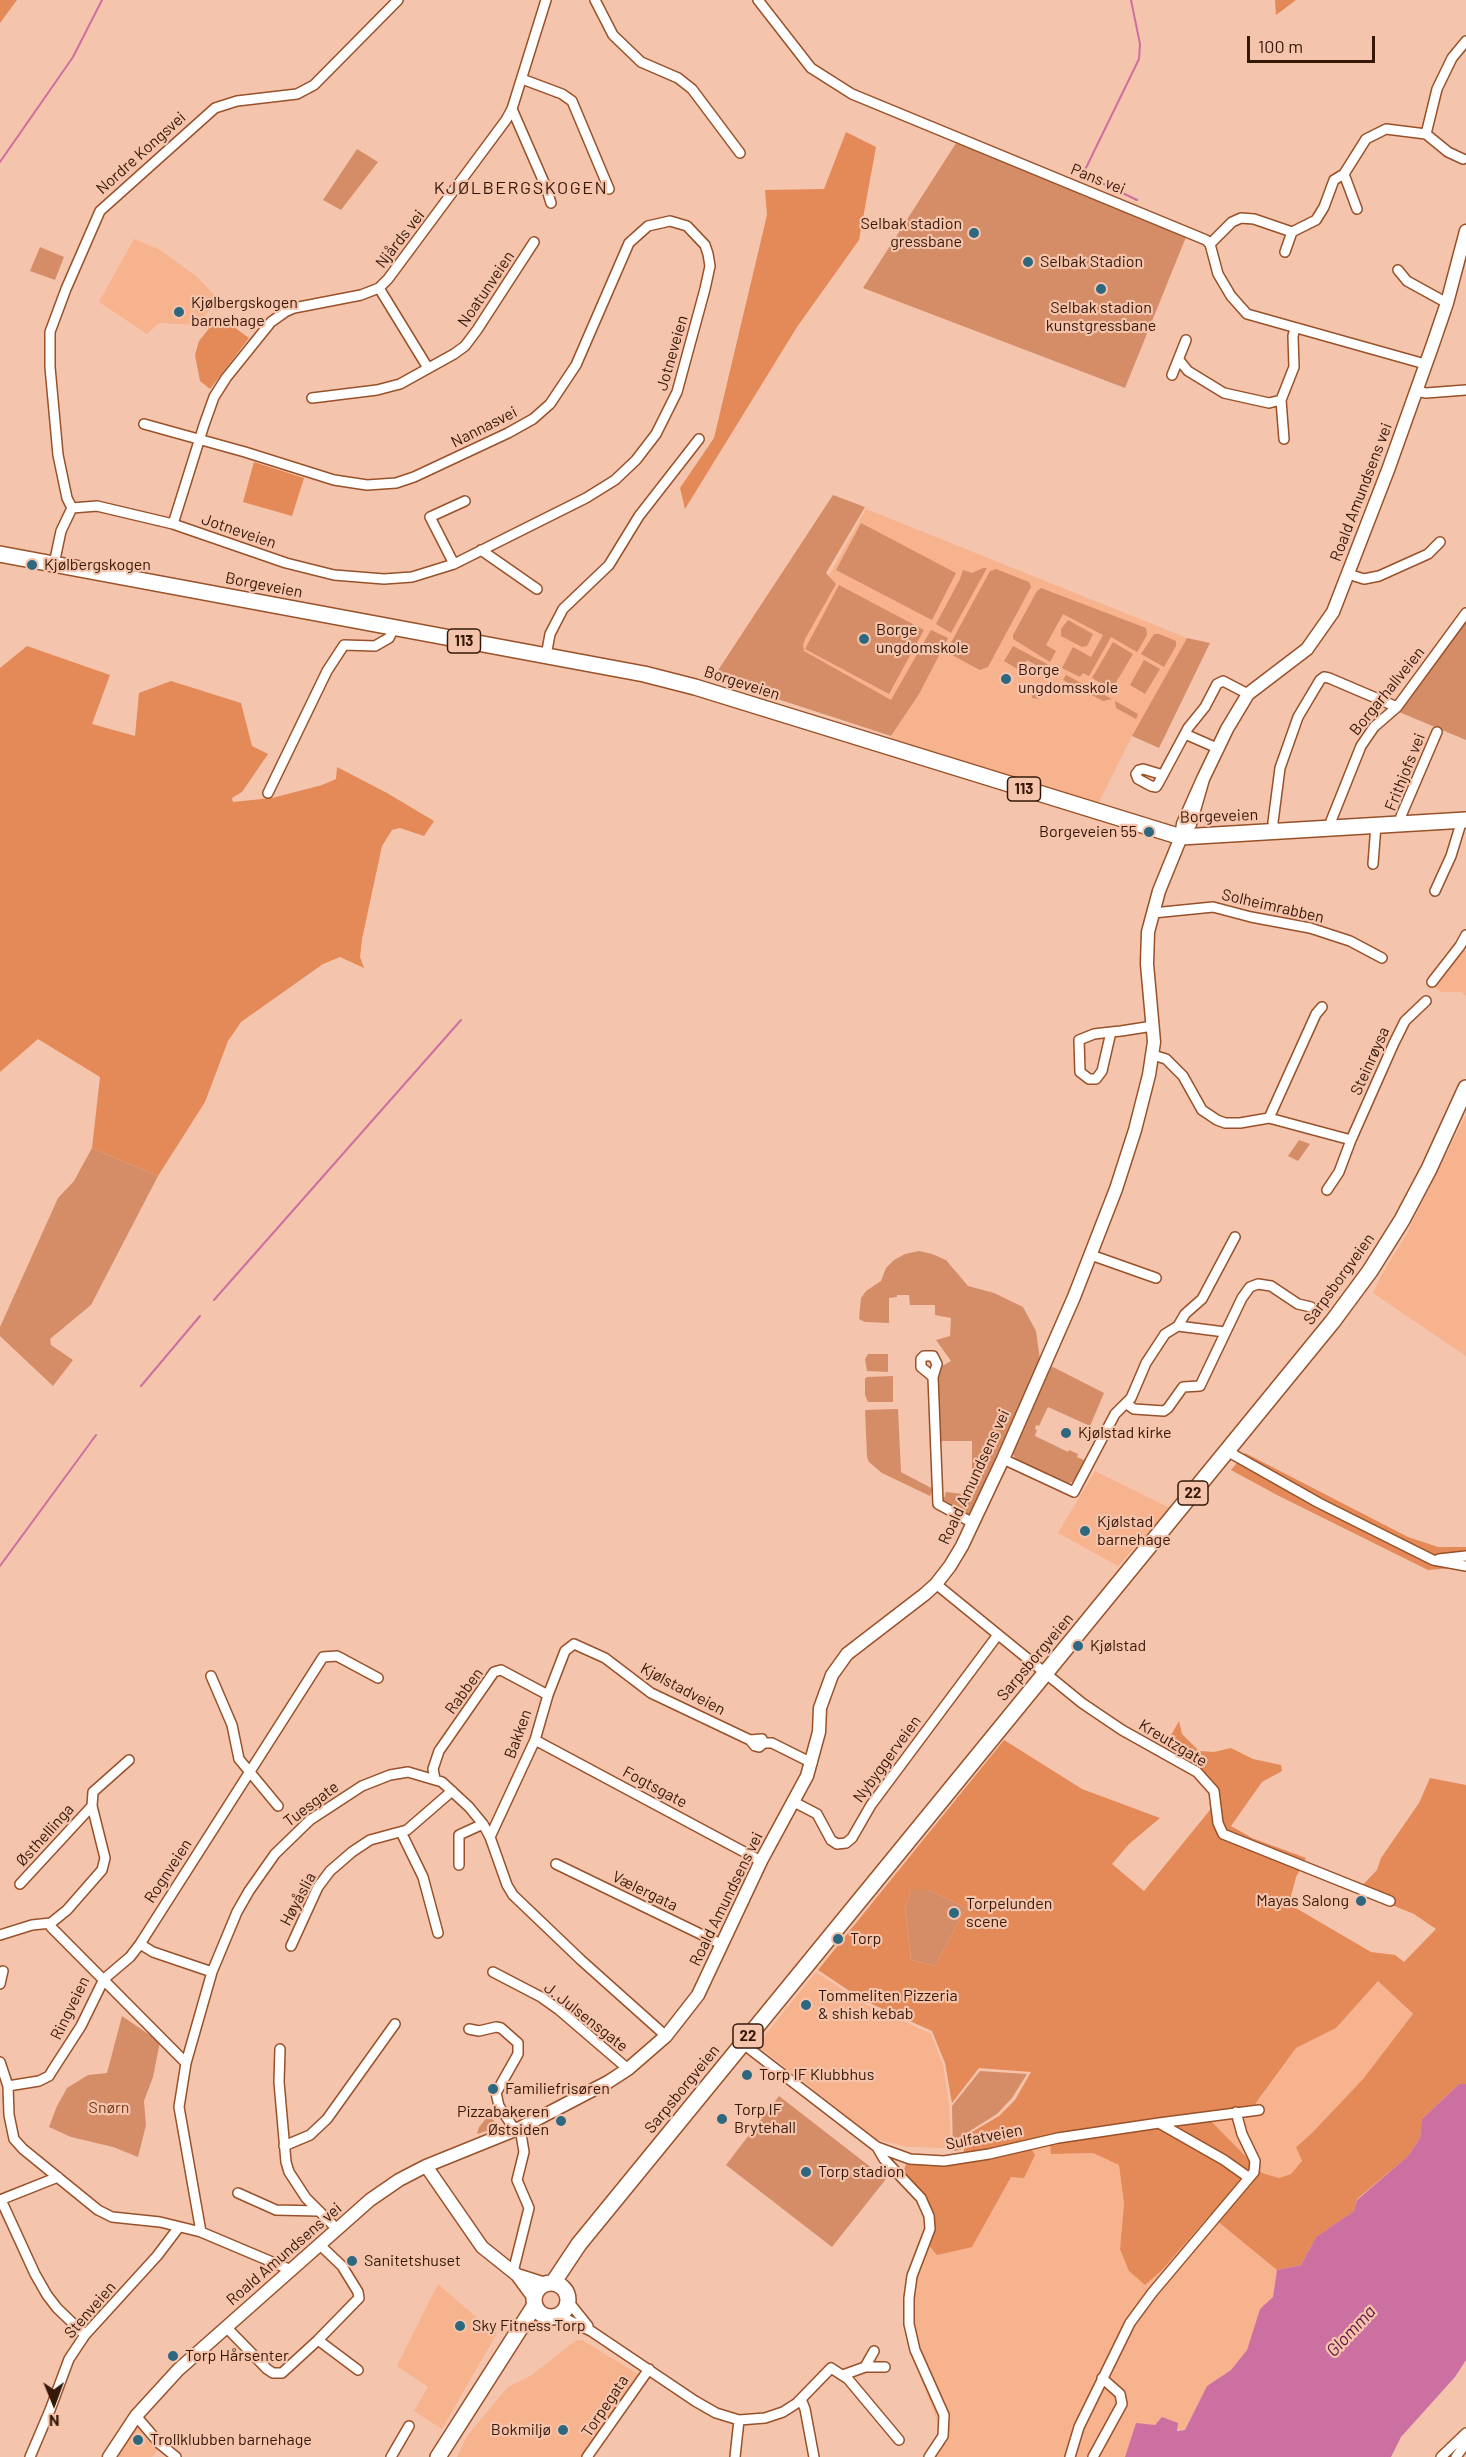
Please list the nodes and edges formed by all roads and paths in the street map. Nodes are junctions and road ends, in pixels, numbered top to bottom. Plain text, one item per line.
1 (398, 0) edge
2 (546, 0) edge
3 (595, 0) edge
4 (758, 0) edge
5 (1466, 41) edge
6 (522, 79) junction
7 (512, 110) junction
8 (1426, 134) junction
9 (740, 153) dead end
10 (1465, 158) edge
11 (1344, 174) junction
12 (609, 189) dead end
13 (551, 203) dead end
14 (1357, 208) dead end
15 (678, 223) joint
16 (1466, 231) edge
17 (1292, 232) junction
18 (534, 242) dead end
19 (1210, 244) junction
20 (1286, 252) dead end
21 (1398, 270) dead end
22 (1461, 270) edge
23 (379, 288) junction
24 (1447, 303) junction
25 (1295, 328) junction
26 (1186, 340) dead end
27 (1179, 360) junction
28 (1425, 364) junction
29 (428, 368) junction
30 (1172, 375) dead end
31 (1466, 390) edge
32 (1416, 391) junction
33 (312, 398) dead end
34 (1281, 400) junction
35 (144, 424) dead end
36 (200, 439) junction
37 (699, 439) dead end
38 (1284, 439) dead end
39 (465, 501) dead end
40 (72, 508) junction
41 (173, 524) junction
42 (1440, 542) dead end
43 (481, 550) junction
44 (0, 554) edge
45 (54, 564) junction
46 (454, 564) junction
47 (1348, 574) junction
48 (537, 589) dead end
49 (1466, 613) edge
50 (394, 628) junction
51 (546, 656) junction
52 (1248, 694) junction
53 (1397, 707) junction
54 (1437, 732) dead end
55 (1185, 734) junction
56 (1217, 748) junction
57 (1163, 775) dead end
58 (268, 793) dead end
59 (1464, 820) edge
60 (1401, 824) junction
61 (1376, 825) junction
62 (1331, 828) junction
63 (1274, 832) junction
64 (1181, 837) junction
65 (1373, 864) dead end
66 (1435, 891) dead end
67 (1153, 913) junction
68 (1466, 935) edge
69 (1382, 958) dead end
70 (1432, 982) dead end
71 (1425, 1001) dead end
72 (1322, 1007) dead end
73 (1154, 1026) junction
74 (1111, 1032) junction
75 (1153, 1054) junction
76 (1466, 1088) edge
77 (1269, 1118) junction
78 (1351, 1140) junction
79 (1327, 1190) dead end
80 (1235, 1237) dead end
81 (1091, 1255) junction
82 (1156, 1278) dead end
83 (1311, 1307) dead end
84 (1178, 1326) junction
85 (1225, 1332) junction
86 (933, 1377) dead end
87 (1127, 1404) junction
88 (1227, 1450) junction
89 (1003, 1459) junction
90 (973, 1523) junction
91 (1466, 1556) edge
92 (1433, 1560) junction
93 (1466, 1566) edge
94 (936, 1584) junction
95 (997, 1636) junction
96 (574, 1644) joint
97 (1046, 1672) junction
98 (211, 1676) dead end
99 (378, 1678) dead end
100 (548, 1695) junction
101 (535, 1740) junction
102 (129, 1760) dead end
103 (812, 1763) junction
104 (249, 1772) junction
105 (435, 1779) junction
106 (452, 1791) junction
107 (794, 1802) junction
108 (92, 1806) junction
109 (278, 1806) dead end
110 (483, 1824) junction
111 (401, 1832) junction
112 (490, 1837) junction
113 (761, 1862) junction
114 (556, 1864) dead end
115 (459, 1865) dead end
116 (20, 1884) dead end
117 (1390, 1901) dead end
118 (51, 1925) junction
119 (438, 1932) dead end
120 (0, 1935) edge
121 (140, 1944) junction
122 (721, 1944) junction
123 (291, 1946) dead end
124 (3, 1971) dead end
125 (212, 1972) junction
126 (493, 1972) dead end
127 (104, 1980) junction
128 (0, 1984) edge
129 (395, 2024) dead end
130 (469, 2029) dead end
131 (666, 2036) junction
132 (742, 2043) junction
133 (280, 2049) dead end
134 (0, 2062) edge
135 (186, 2063) junction
136 (628, 2069) junction
137 (8, 2086) junction
138 (1259, 2110) dead end
139 (1236, 2112) junction
140 (1159, 2123) junction
141 (517, 2129) junction
142 (284, 2146) junction
143 (877, 2147) junction
144 (426, 2166) junction
145 (1248, 2177) junction
146 (58, 2178) junction
147 (238, 2193) dead end
148 (1, 2200) edge
149 (318, 2211) junction
150 (595, 2225) junction
151 (178, 2227) junction
152 (337, 2229) junction
153 (201, 2232) junction
154 (320, 2245) junction
155 (291, 2270) junction
156 (515, 2273) junction
157 (549, 2284) junction
158 (567, 2298) junction
159 (535, 2301) junction
160 (555, 2316) junction
161 (226, 2327) junction
162 (591, 2331) junction
163 (85, 2334) junction
164 (318, 2340) junction
165 (874, 2350) dead end
166 (500, 2362) junction
167 (865, 2367) junction
168 (885, 2367) dead end
169 (649, 2369) junction
170 (358, 2370) dead end
171 (843, 2375) junction
172 (1102, 2378) junction
173 (801, 2399) junction
174 (136, 2416) junction
175 (739, 2420) junction
176 (409, 2426) dead end
177 (1466, 2433) edge
178 (898, 2440) dead end
179 (1466, 2443) edge
180 (1073, 2456) edge
181 (30, 2457) edge
182 (109, 2457) edge
183 (176, 2457) edge
184 (391, 2457) edge
185 (438, 2457) edge
186 (587, 2457) edge
187 (735, 2457) edge
188 (814, 2457) edge
189 (929, 2457) edge
190 (1093, 2457) edge
191 (1441, 2457) edge
192 (1456, 2457) edge

1 - 40 street, Nordre Kongsvei
2 - 6 street, Njårds vei
3 - 9 street
4 - 19 street, Pans vei
5 - 8 street
6 - 7 street, Njårds vei
6 - 12 street
7 - 13 street
7 - 23 street, Njårds vei
8 - 10 street
8 - 11 street
11 - 14 street
11 - 17 street
15 - 36 street, Nannasvei
15 - 43 street, Jotneveien
16 - 22 street, Roald Amundsens vei
17 - 19 street
17 - 20 street
18 - 29 street, Noatunveien
19 - 25 street
21 - 24 street
22 - 24 street, Roald Amundsens vei
23 - 29 street
23 - 36 street, Njårds vei
24 - 28 street, Roald Amundsens vei
25 - 28 street
25 - 34 street
26 - 27 street
27 - 30 street
27 - 34 street
28 - 32 street, Roald Amundsens vei
29 - 33 street, Noatunveien
31 - 32 street
32 - 47 street, Roald Amundsens vei
34 - 38 street
35 - 36 street, Nannasvei
36 - 41 street, Njårds vei
37 - 51 street
39 - 46 street
40 - 41 street, Jotneveien
40 - 45 street
41 - 46 street, Jotneveien
42 - 47 street
43 - 46 street, Jotneveien
43 - 48 street
44 - 45 main road, Borgeveien / 113
45 - 50 main road, Borgeveien / 113
47 - 52 street, Roald Amundsens vei
49 - 53 street, Borgarhallveien
50 - 51 main road, Borgeveien / 113
50 - 58 street
51 - 64 main road, Borgeveien / 113
52 - 55 street
52 - 56 street, Roald Amundsens vei
53 - 62 street, Borgarhallveien
53 - 63 street
54 - 60 street, Frithjofs vei
55 - 56 street
55 - 57 street
56 - 64 street, Roald Amundsens vei
59 - 60 main road, Borgeveien / 113
59 - 66 street
60 - 61 main road, Borgeveien / 113
61 - 62 main road, Borgeveien / 113
61 - 65 street
62 - 63 main road, Borgeveien / 113
63 - 64 main road, Borgeveien / 113
64 - 67 street, Roald Amundsens vei
67 - 69 street, Solheimrabben
67 - 73 street, Roald Amundsens vei
68 - 70 street
71 - 78 street, Steinrøysa
72 - 77 street
73 - 74 street
73 - 75 street, Roald Amundsens vei
74 - 74 street
75 - 77 street
75 - 81 street, Roald Amundsens vei
76 - 88 main road, Sarpsborgveien / 22
77 - 78 street
78 - 79 street, Steinrøysa
80 - 84 street
81 - 82 street
81 - 89 street, Roald Amundsens vei
83 - 85 street
84 - 85 street
84 - 87 street
85 - 87 street
86 - 90 street
87 - 89 street
88 - 92 street
88 - 97 main road, Sarpsborgveien / 22
89 - 90 street, Roald Amundsens vei
90 - 94 street, Roald Amundsens vei
91 - 92 street
92 - 93 street
94 - 95 street, Kreutzgate
94 - 103 street, Roald Amundsens vei
95 - 97 street, Kreutzgate
95 - 107 street, Nybyggerveien
96 - 100 street, Bakken
96 - 103 street, Kjølstadveien
97 - 117 street, Kreutzgate
97 - 132 main road, Sarpsborgveien / 22
98 - 104 street
99 - 104 street, Rognveien
100 - 101 street, Bakken
100 - 105 street, Rabben
101 - 112 street, Bakken
101 - 113 street, Fogtsgate
102 - 108 street, Østhellinga
103 - 107 street, Roald Amundsens vei
104 - 109 street
104 - 121 street, Rognveien
105 - 106 street, Tuesgate
105 - 125 street, Tuesgate
106 - 110 street, Tuesgate
106 - 111 street, Høyåslia
107 - 113 street, Roald Amundsens vei
108 - 116 street, Østhellinga
108 - 118 street, Østhellinga
110 - 112 street, Tuesgate
110 - 115 street
111 - 119 street
111 - 123 street, Høyåslia
112 - 131 street, Tuesgate
113 - 122 street, Roald Amundsens vei
114 - 122 street, Vælergata
118 - 120 street
118 - 127 street, Ringveien
121 - 125 street
121 - 127 street, Rognveien
122 - 131 street, Roald Amundsens vei
124 - 128 street
125 - 135 street, Tuesgate
126 - 136 street, J. Julsensgate
127 - 135 street
127 - 137 street, Ringveien
129 - 142 street
130 - 141 street
131 - 136 street, Roald Amundsens vei
132 - 143 street, Sulfatveien
132 - 150 main road, Sarpsborgveien / 22
133 - 142 street
134 - 137 street
135 - 153 street, Tuesgate
136 - 141 street, Roald Amundsens vei
137 - 146 street
138 - 139 street, Sulfatveien
139 - 140 street, Sulfatveien
139 - 145 street
140 - 143 street, Sulfatveien
140 - 145 street
141 - 144 street, Roald Amundsens vei
141 - 156 street
142 - 149 street
143 - 189 street
144 - 152 street, Roald Amundsens vei
144 - 156 street
145 - 172 street
146 - 148 street
146 - 151 street
147 - 149 street
148 - 163 street
149 - 152 street
150 - 157 main road, Sarpsborgveien / 22
150 - 158 main road, Sarpsborgveien / 22
151 - 153 street
151 - 163 street, Stenveien
152 - 154 street, Roald Amundsens vei
153 - 155 street
154 - 155 street, Roald Amundsens vei
154 - 164 street
155 - 161 street, Roald Amundsens vei
156 - 157 street
156 - 159 street
157 - 158 main road
157 - 159 main road, 22
158 - 160 main road, 22
158 - 162 street, Torpegata
159 - 160 main road
159 - 166 main road, 22
160 - 162 street, Torpegata
160 - 166 main road, 22
161 - 164 street
161 - 174 street, Roald Amundsens vei
162 - 169 street, Torpegata
163 - 181 street, Stenveien
164 - 170 street
165 - 167 street
166 - 185 main road, 22
167 - 168 street
167 - 171 street
169 - 175 street
169 - 186 street, Torpegata
171 - 173 street
171 - 178 street
172 - 180 street
172 - 190 street
173 - 175 street
173 - 188 street
174 - 182 street, Roald Amundsens vei
174 - 183 street
175 - 187 street
176 - 184 street
177 - 191 street
179 - 192 street

